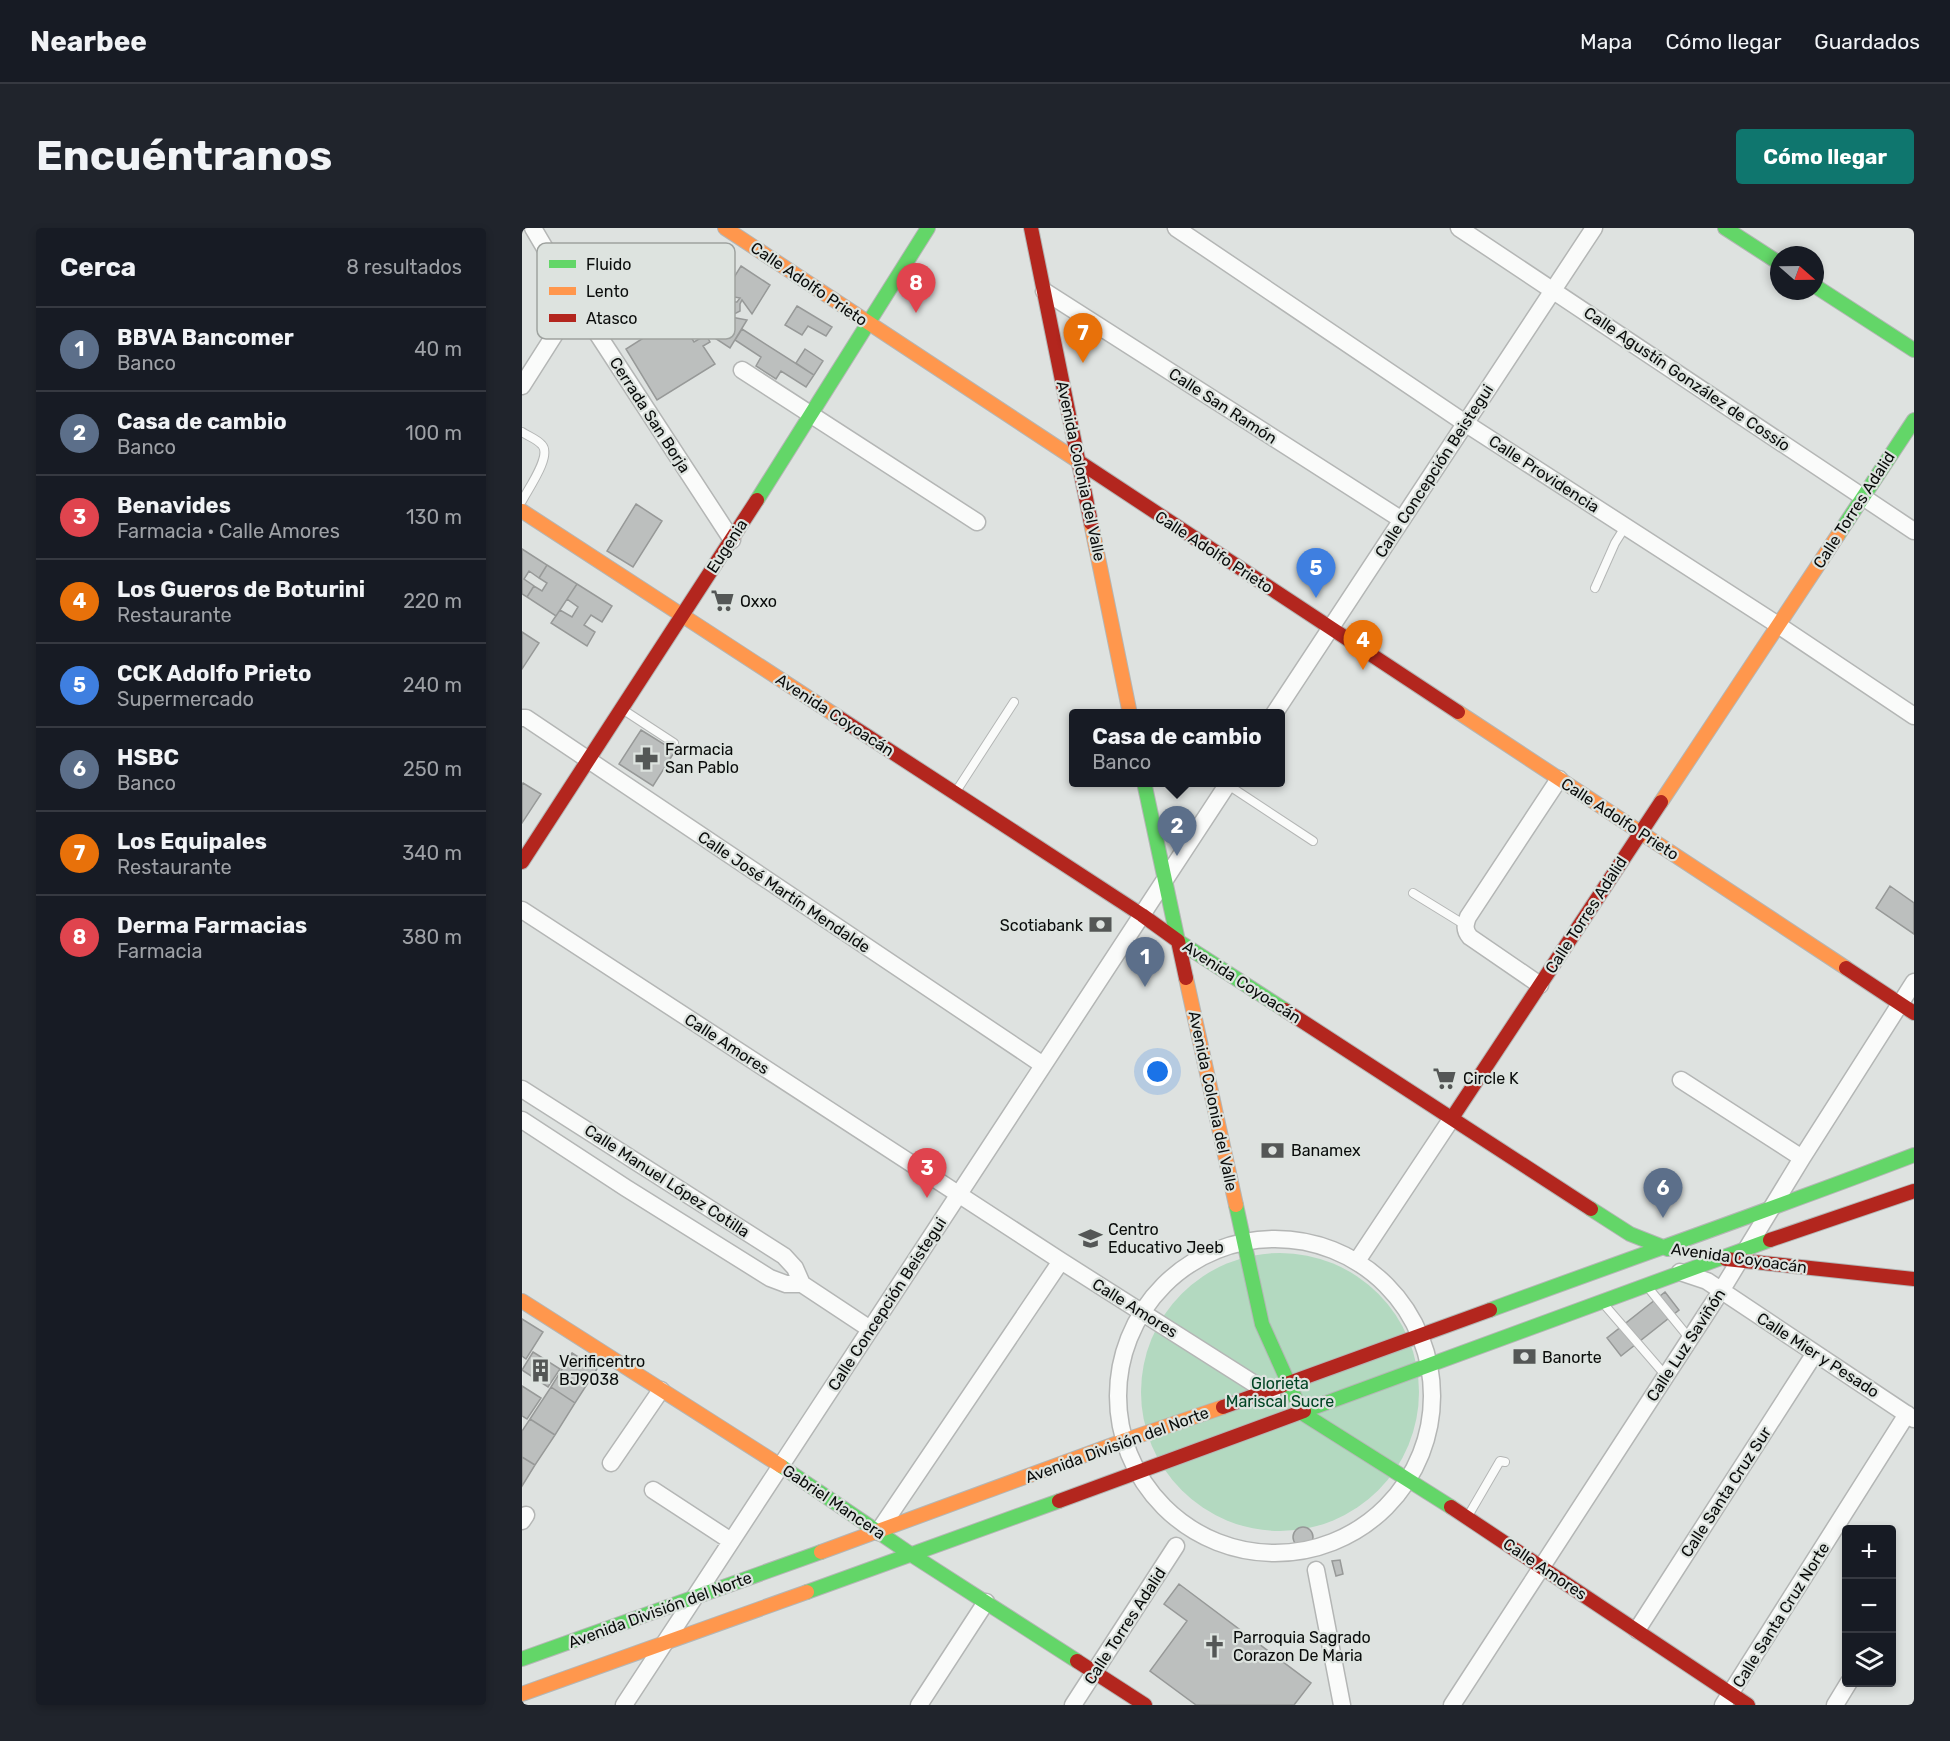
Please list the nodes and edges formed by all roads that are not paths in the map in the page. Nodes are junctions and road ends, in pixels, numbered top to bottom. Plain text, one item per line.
1 (532, 228) edge
2 (725, 228) edge
3 (928, 228) edge
4 (1031, 228) edge
5 (1176, 228) edge
6 (1459, 228) edge
7 (1594, 228) edge
8 (1725, 228) edge
9 (541, 243) edge
10 (1770, 257) edge
11 (1553, 290) junction
12 (1044, 291) junction
13 (1824, 292) edge
14 (868, 323) junction
15 (552, 339) edge
16 (601, 339) edge
17 (1914, 350) edge
18 (742, 369) dead end
19 (522, 386) edge
20 (811, 414) junction
21 (1914, 420) edge
22 (1465, 423) junction
23 (522, 432) edge
24 (1079, 463) junction
25 (1863, 498) junction
26 (522, 501) edge
27 (522, 511) edge
28 (1402, 520) junction
29 (977, 522) dead end
30 (1625, 527) junction
31 (1914, 531) edge
32 (732, 540) junction
33 (1595, 588) dead end
34 (683, 615) junction
35 (1778, 626) junction
36 (1330, 628) junction
37 (1014, 702) dead end
38 (622, 709) junction
39 (1129, 709) edge
40 (1277, 709) edge
41 (523, 714) edge
42 (1914, 716) edge
43 (674, 743) dead end
44 (589, 761) junction
45 (1559, 779) junction
46 (1145, 787) edge
47 (1226, 787) edge
48 (1232, 787) edge
49 (956, 793) junction
50 (1641, 833) junction
51 (1313, 841) dead end
52 (522, 862) edge
53 (1165, 880) junction
54 (1413, 893) dead end
55 (522, 910) edge
56 (1142, 915) junction
57 (1465, 925) junction
58 (1178, 941) junction
59 (1914, 982) edge
60 (1540, 985) junction
61 (1900, 1004) junction
62 (1914, 1013) edge
63 (1043, 1065) junction
64 (1681, 1080) dead end
65 (522, 1089) edge
66 (1452, 1118) junction
67 (522, 1120) edge
68 (1914, 1155) edge
69 (1803, 1158) junction
70 (642, 1165) junction
71 (626, 1188) junction
72 (1914, 1191) edge
73 (958, 1194) junction
74 (1772, 1209) junction
75 (1244, 1240) junction
76 (1661, 1247) junction
77 (1744, 1255) junction
78 (1717, 1258) junction
79 (1060, 1261) junction
80 (1358, 1261) junction
81 (1680, 1272) junction
82 (1914, 1279) edge
83 (802, 1284) junction
84 (1646, 1285) junction
85 (1721, 1291) junction
86 (522, 1301) edge
87 (1602, 1302) junction
88 (1141, 1312) junction
89 (870, 1329) junction
90 (1420, 1335) junction
91 (1690, 1339) junction
92 (1815, 1353) junction
93 (1429, 1366) junction
94 (1666, 1377) junction
95 (1287, 1384) junction
96 (661, 1390) junction
97 (1268, 1392) junction
98 (1302, 1413) junction
99 (1911, 1417) edge
100 (1123, 1441) junction
101 (1505, 1462) dead end
102 (611, 1463) dead end
103 (780, 1466) junction
104 (1137, 1473) junction
105 (1409, 1479) junction
106 (653, 1490) dead end
107 (1467, 1517) junction
108 (878, 1532) junction
109 (730, 1540) junction
110 (1176, 1546) dead end
111 (912, 1555) junction
112 (1542, 1567) junction
113 (1316, 1570) dead end
114 (694, 1597) junction
115 (986, 1602) junction
116 (1637, 1630) junction
117 (664, 1642) junction
118 (522, 1659) edge
119 (1094, 1672) junction
120 (1846, 1687) edge
121 (522, 1695) edge
122 (1727, 1699) edge
123 (536, 1705) edge
124 (624, 1705) edge
125 (919, 1705) edge
126 (1073, 1705) edge
127 (1145, 1705) edge
128 (1342, 1705) edge
129 (1452, 1705) edge
130 (1748, 1705) edge
131 (1835, 1705) edge

1 - 9 street, Cerrada San Borja
2 - 14 main road, Calle Adolfo Prieto
3 - 14 main road, Eugenia
4 - 12 main road, Avenida Colonia del Valle
5 - 22 street, Calle Providencia
6 - 11 street, Calle Agustín González de Cossío
7 - 11 street, Calle Concepción Beistegui
8 - 10 main road
11 - 22 street, Calle Concepción Beistegui
11 - 25 street, Calle Agustín González de Cossío
12 - 24 main road, Avenida Colonia del Valle
12 - 28 street, Calle San Ramón
13 - 17 main road
14 - 20 main road, Eugenia
14 - 24 main road, Calle Adolfo Prieto
15 - 19 street
16 - 32 street, Cerrada San Borja
18 - 20 street
20 - 29 street
20 - 32 main road, Eugenia
21 - 25 main road, Calle Torres Adalid
22 - 28 street, Calle Concepción Beistegui
22 - 30 street, Calle Providencia
23 - 26 lane
24 - 36 main road, Calle Adolfo Prieto
24 - 39 main road, Avenida Colonia del Valle
25 - 31 street, Calle Agustín González de Cossío
25 - 35 main road, Calle Torres Adalid
27 - 34 main road, Avenida Coyoacán
28 - 36 street, Calle Concepción Beistegui
30 - 33 lane
30 - 35 street, Calle Providencia
32 - 34 main road, Eugenia
34 - 38 main road, Eugenia
34 - 49 main road, Avenida Coyoacán
35 - 42 street, Calle Providencia
35 - 50 main road, Calle Torres Adalid
36 - 40 street, Calle Concepción Beistegui
36 - 45 main road, Calle Adolfo Prieto
37 - 49 lane
38 - 43 lane
38 - 44 main road, Eugenia
41 - 44 street, Calle José Martín Mendalde
44 - 52 main road, Eugenia
44 - 63 street, Calle José Martín Mendalde
45 - 50 main road, Calle Adolfo Prieto
45 - 57 street
46 - 53 main road, Avenida Colonia del Valle
47 - 53 street, Calle Concepción Beistegui
48 - 51 lane
49 - 56 main road, Avenida Coyoacán
50 - 60 main road, Calle Torres Adalid
50 - 61 main road, Calle Adolfo Prieto
53 - 56 street, Calle Concepción Beistegui
53 - 58 main road, Avenida Colonia del Valle
54 - 57 lane
55 - 73 street, Calle Amores
56 - 58 main road, Avenida Coyoacán
56 - 63 street, Calle Concepción Beistegui
57 - 60 street
58 - 66 main road, Avenida Coyoacán
58 - 75 main road, Avenida Colonia del Valle
59 - 61 street, Calle Luz Saviñón
60 - 66 main road, Calle Torres Adalid
61 - 62 main road, Calle Adolfo Prieto
61 - 69 street, Calle Luz Saviñón
63 - 73 street, Calle Concepción Beistegui
64 - 69 street
65 - 70 street, Calle Manuel López Cotilla
66 - 76 main road, Avenida Coyoacán
66 - 80 street, Calle Torres Adalid
67 - 71 street, Calle Manuel López Cotilla
68 - 74 main road, Avenida División del Norte
69 - 74 street, Calle Luz Saviñón
70 - 71 street
70 - 83 street, Calle Manuel López Cotilla
71 - 83 street, Calle Manuel López Cotilla
72 - 77 main road, Avenida División del Norte
73 - 79 street, Calle Amores
73 - 89 street, Calle Concepción Beistegui
74 - 76 main road, Avenida División del Norte
74 - 77 street, Calle Luz Saviñón
75 - 80 street
75 - 88 street
75 - 95 main road, Avenida Colonia del Valle
76 - 78 main road, Avenida Coyoacán
76 - 90 main road, Avenida División del Norte
77 - 78 main road, Avenida División del Norte
77 - 82 main road, Avenida Coyoacán
77 - 85 street, Calle Luz Saviñón
78 - 81 main road, Avenida División del Norte
78 - 85 street
79 - 88 street, Calle Amores
79 - 108 street
80 - 90 street
81 - 84 main road, Avenida División del Norte
81 - 85 street, Calle Mier y Pesado
83 - 89 street, Calle Manuel López Cotilla
84 - 87 main road, Avenida División del Norte
84 - 91 lane
85 - 91 street, Calle Luz Saviñón
85 - 92 street, Calle Mier y Pesado
86 - 96 main road, Gabriel Mancera
87 - 93 main road, Avenida División del Norte
87 - 94 lane
88 - 97 street, Calle Amores
88 - 100 street
89 - 103 street, Calle Concepción Beistegui
90 - 93 street
90 - 95 main road, Avenida División del Norte
91 - 94 street, Calle Luz Saviñón
92 - 99 street, Calle Mier y Pesado
92 - 116 street, Calle Santa Cruz Sur
93 - 98 main road, Avenida División del Norte
93 - 105 street
94 - 112 street, Calle Luz Saviñón
95 - 97 main road, Avenida División del Norte
95 - 98 main road, Avenida Colonia del Valle
96 - 102 street
96 - 103 main road, Gabriel Mancera
97 - 98 street, Calle Amores
97 - 100 main road, Avenida División del Norte
98 - 104 main road, Avenida División del Norte
98 - 105 main road, Calle Amores
99 - 122 street, Calle Santa Cruz Norte
100 - 104 street
100 - 108 main road, Avenida División del Norte
101 - 107 lane
103 - 108 main road, Gabriel Mancera
103 - 109 street, Calle Concepción Beistegui
104 - 105 street
104 - 111 main road, Avenida División del Norte
105 - 107 main road, Calle Amores
106 - 109 street
107 - 112 main road, Calle Amores
108 - 111 main road, Gabriel Mancera
108 - 114 main road, Avenida División del Norte
109 - 114 street, Calle Concepción Beistegui
110 - 119 street, Calle Torres Adalid
111 - 115 main road, Gabriel Mancera
111 - 117 main road, Avenida División del Norte
112 - 116 main road, Calle Amores
112 - 129 street, Calle Luz Saviñón
113 - 128 street
114 - 117 street, Calle Concepción Beistegui
114 - 118 main road, Avenida División del Norte
115 - 119 main road, Gabriel Mancera
115 - 125 street
116 - 122 main road, Calle Amores
117 - 121 main road, Avenida División del Norte
117 - 124 street, Calle Concepción Beistegui
119 - 126 street, Calle Torres Adalid
119 - 127 main road, Gabriel Mancera
120 - 131 street
121 - 123 street
122 - 130 main road, Calle Amores

